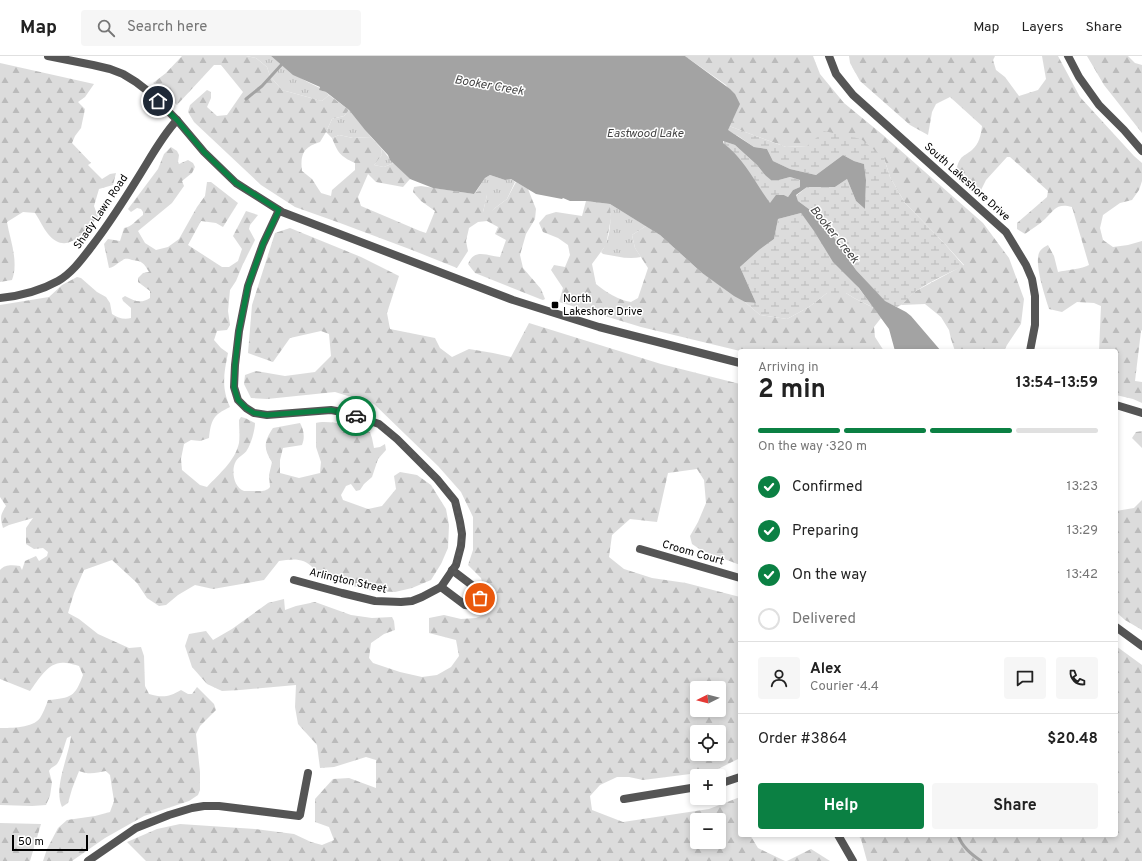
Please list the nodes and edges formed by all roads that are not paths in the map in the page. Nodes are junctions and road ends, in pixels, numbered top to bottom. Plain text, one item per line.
1 (48, 56) edge
2 (829, 56) edge
3 (1068, 56) edge
4 (177, 120) junction
5 (1142, 151) edge
6 (279, 210) junction
7 (0, 298) edge
8 (1030, 349) edge
9 (738, 362) edge
10 (1118, 406) edge
11 (1142, 413) edge
12 (640, 549) dead end
13 (452, 570) junction
14 (738, 577) edge
15 (294, 580) dead end
16 (441, 587) junction
17 (1118, 628) edge
18 (1142, 646) edge
19 (308, 773) dead end
20 (738, 778) edge
21 (726, 782) edge
22 (690, 788) edge
23 (624, 798) dead end
24 (839, 837) edge
25 (88, 861) edge
26 (853, 861) edge

1 - 4 street
2 - 8 street, South Lakeshore Drive
3 - 5 street
4 - 6 street
4 - 7 street, Shady Lawn Road
6 - 9 street
6 - 13 street, Arlington Street
10 - 11 street
12 - 14 street, Croom Court
13 - 16 street, Arlington Street
13 - 16 street
15 - 16 street, Arlington Street
17 - 18 street
19 - 25 street
20 - 21 street
22 - 23 street
24 - 26 street

